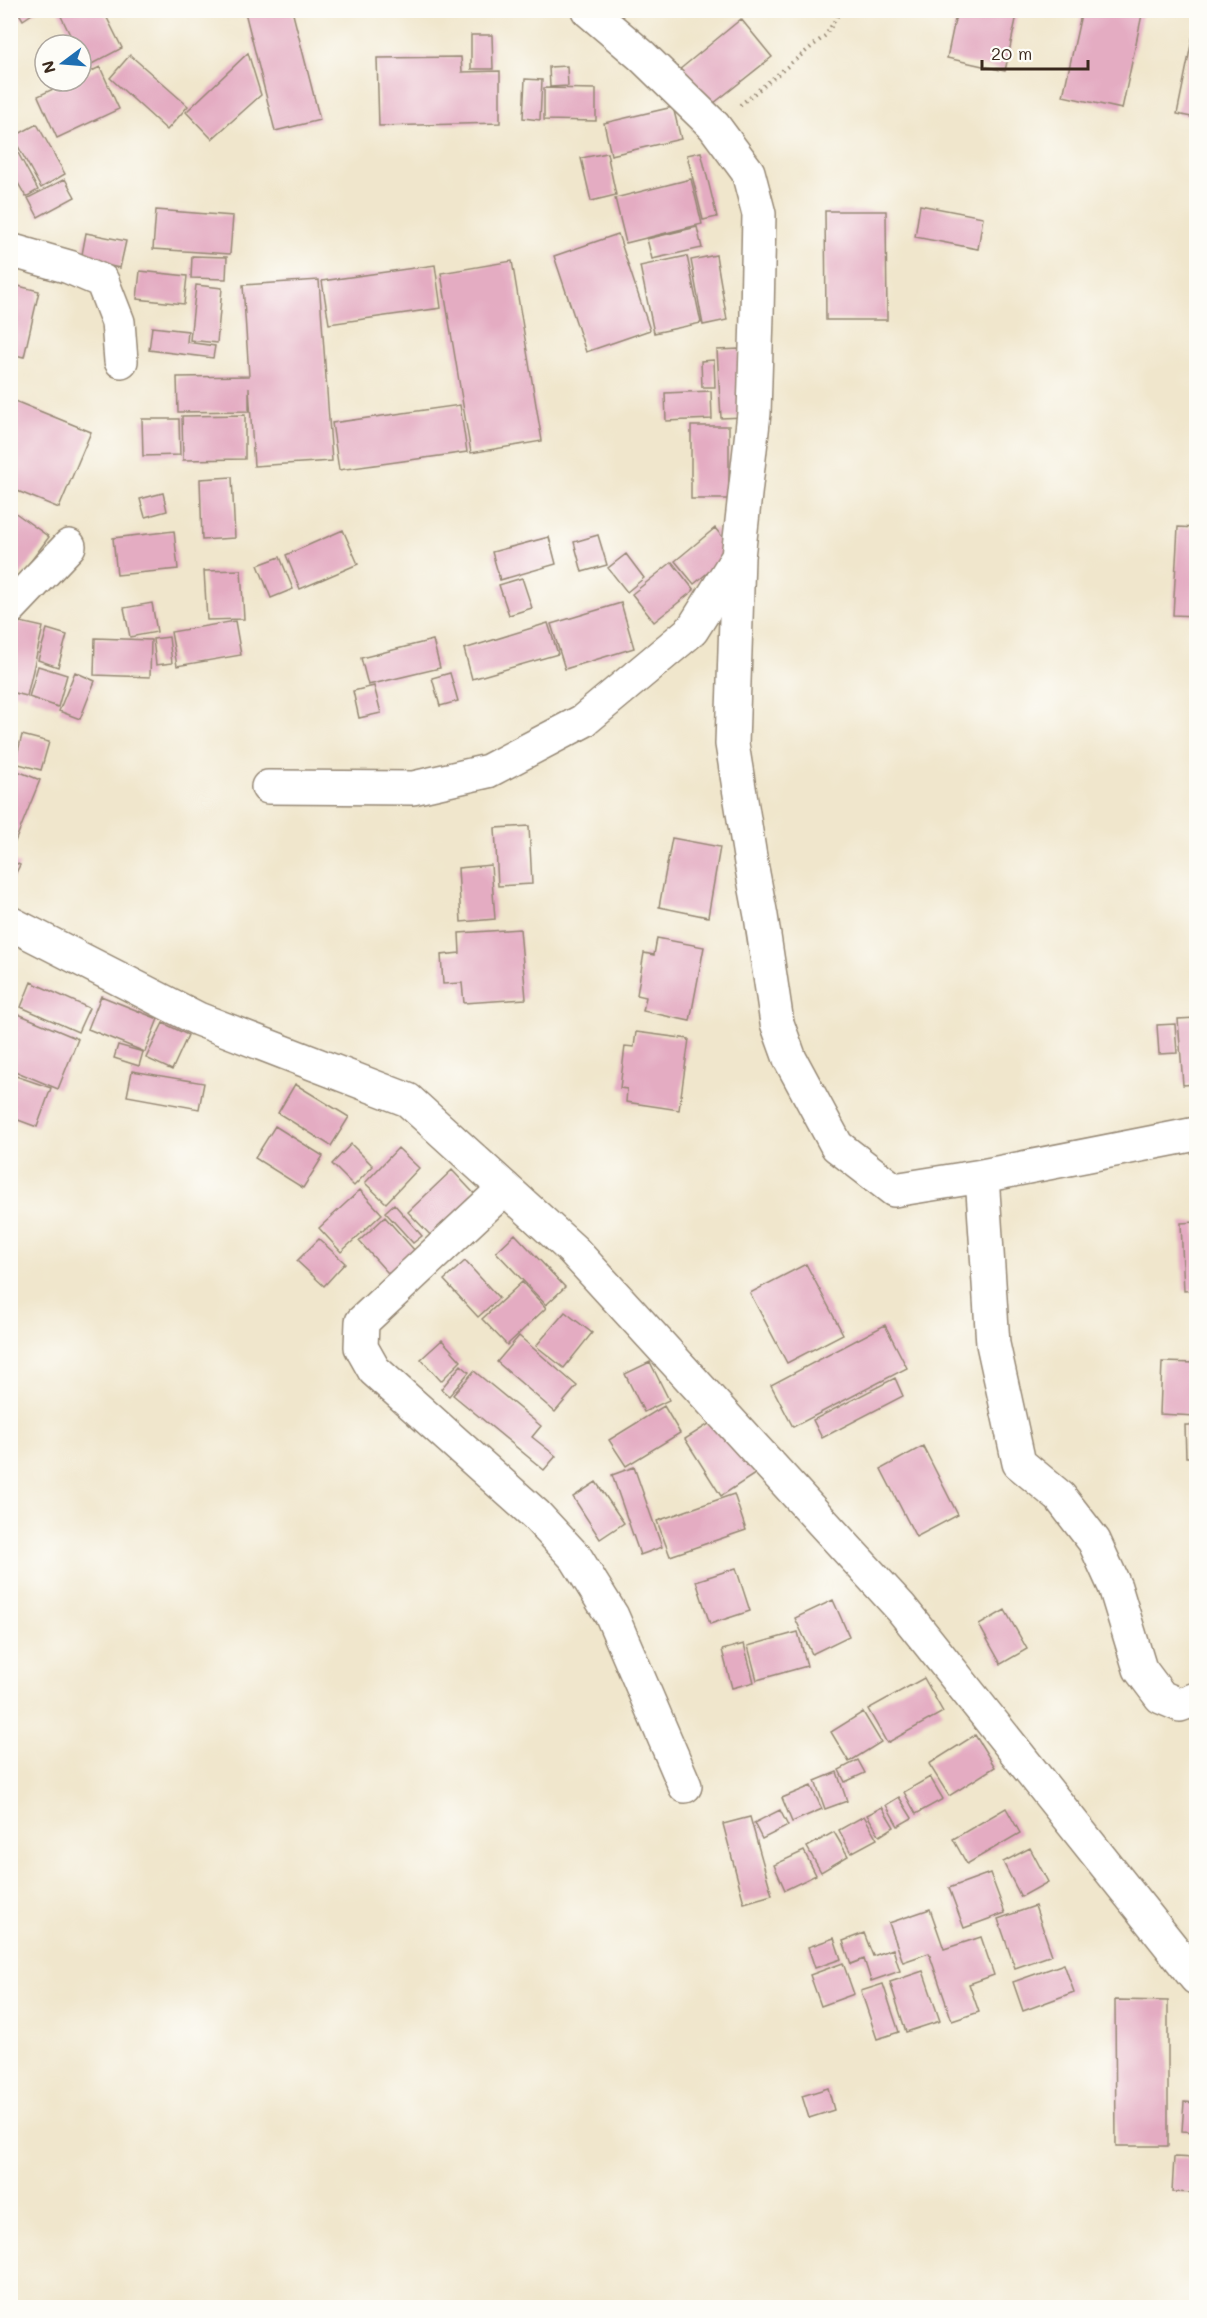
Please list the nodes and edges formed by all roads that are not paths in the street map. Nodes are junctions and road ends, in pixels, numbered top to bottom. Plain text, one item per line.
1 (588, 10) edge
2 (10, 250) edge
3 (121, 361) dead end
4 (69, 546) dead end
5 (738, 557) junction
6 (10, 608) edge
7 (268, 787) dead end
8 (10, 923) edge
9 (1197, 1134) edge
10 (982, 1176) junction
11 (505, 1188) junction
12 (1197, 1699) edge
13 (685, 1786) dead end
14 (1197, 1978) edge

1 - 5 street
2 - 3 street
4 - 6 street
5 - 7 street
5 - 10 street
8 - 11 street
9 - 10 street
10 - 12 street
11 - 13 street
11 - 14 street

